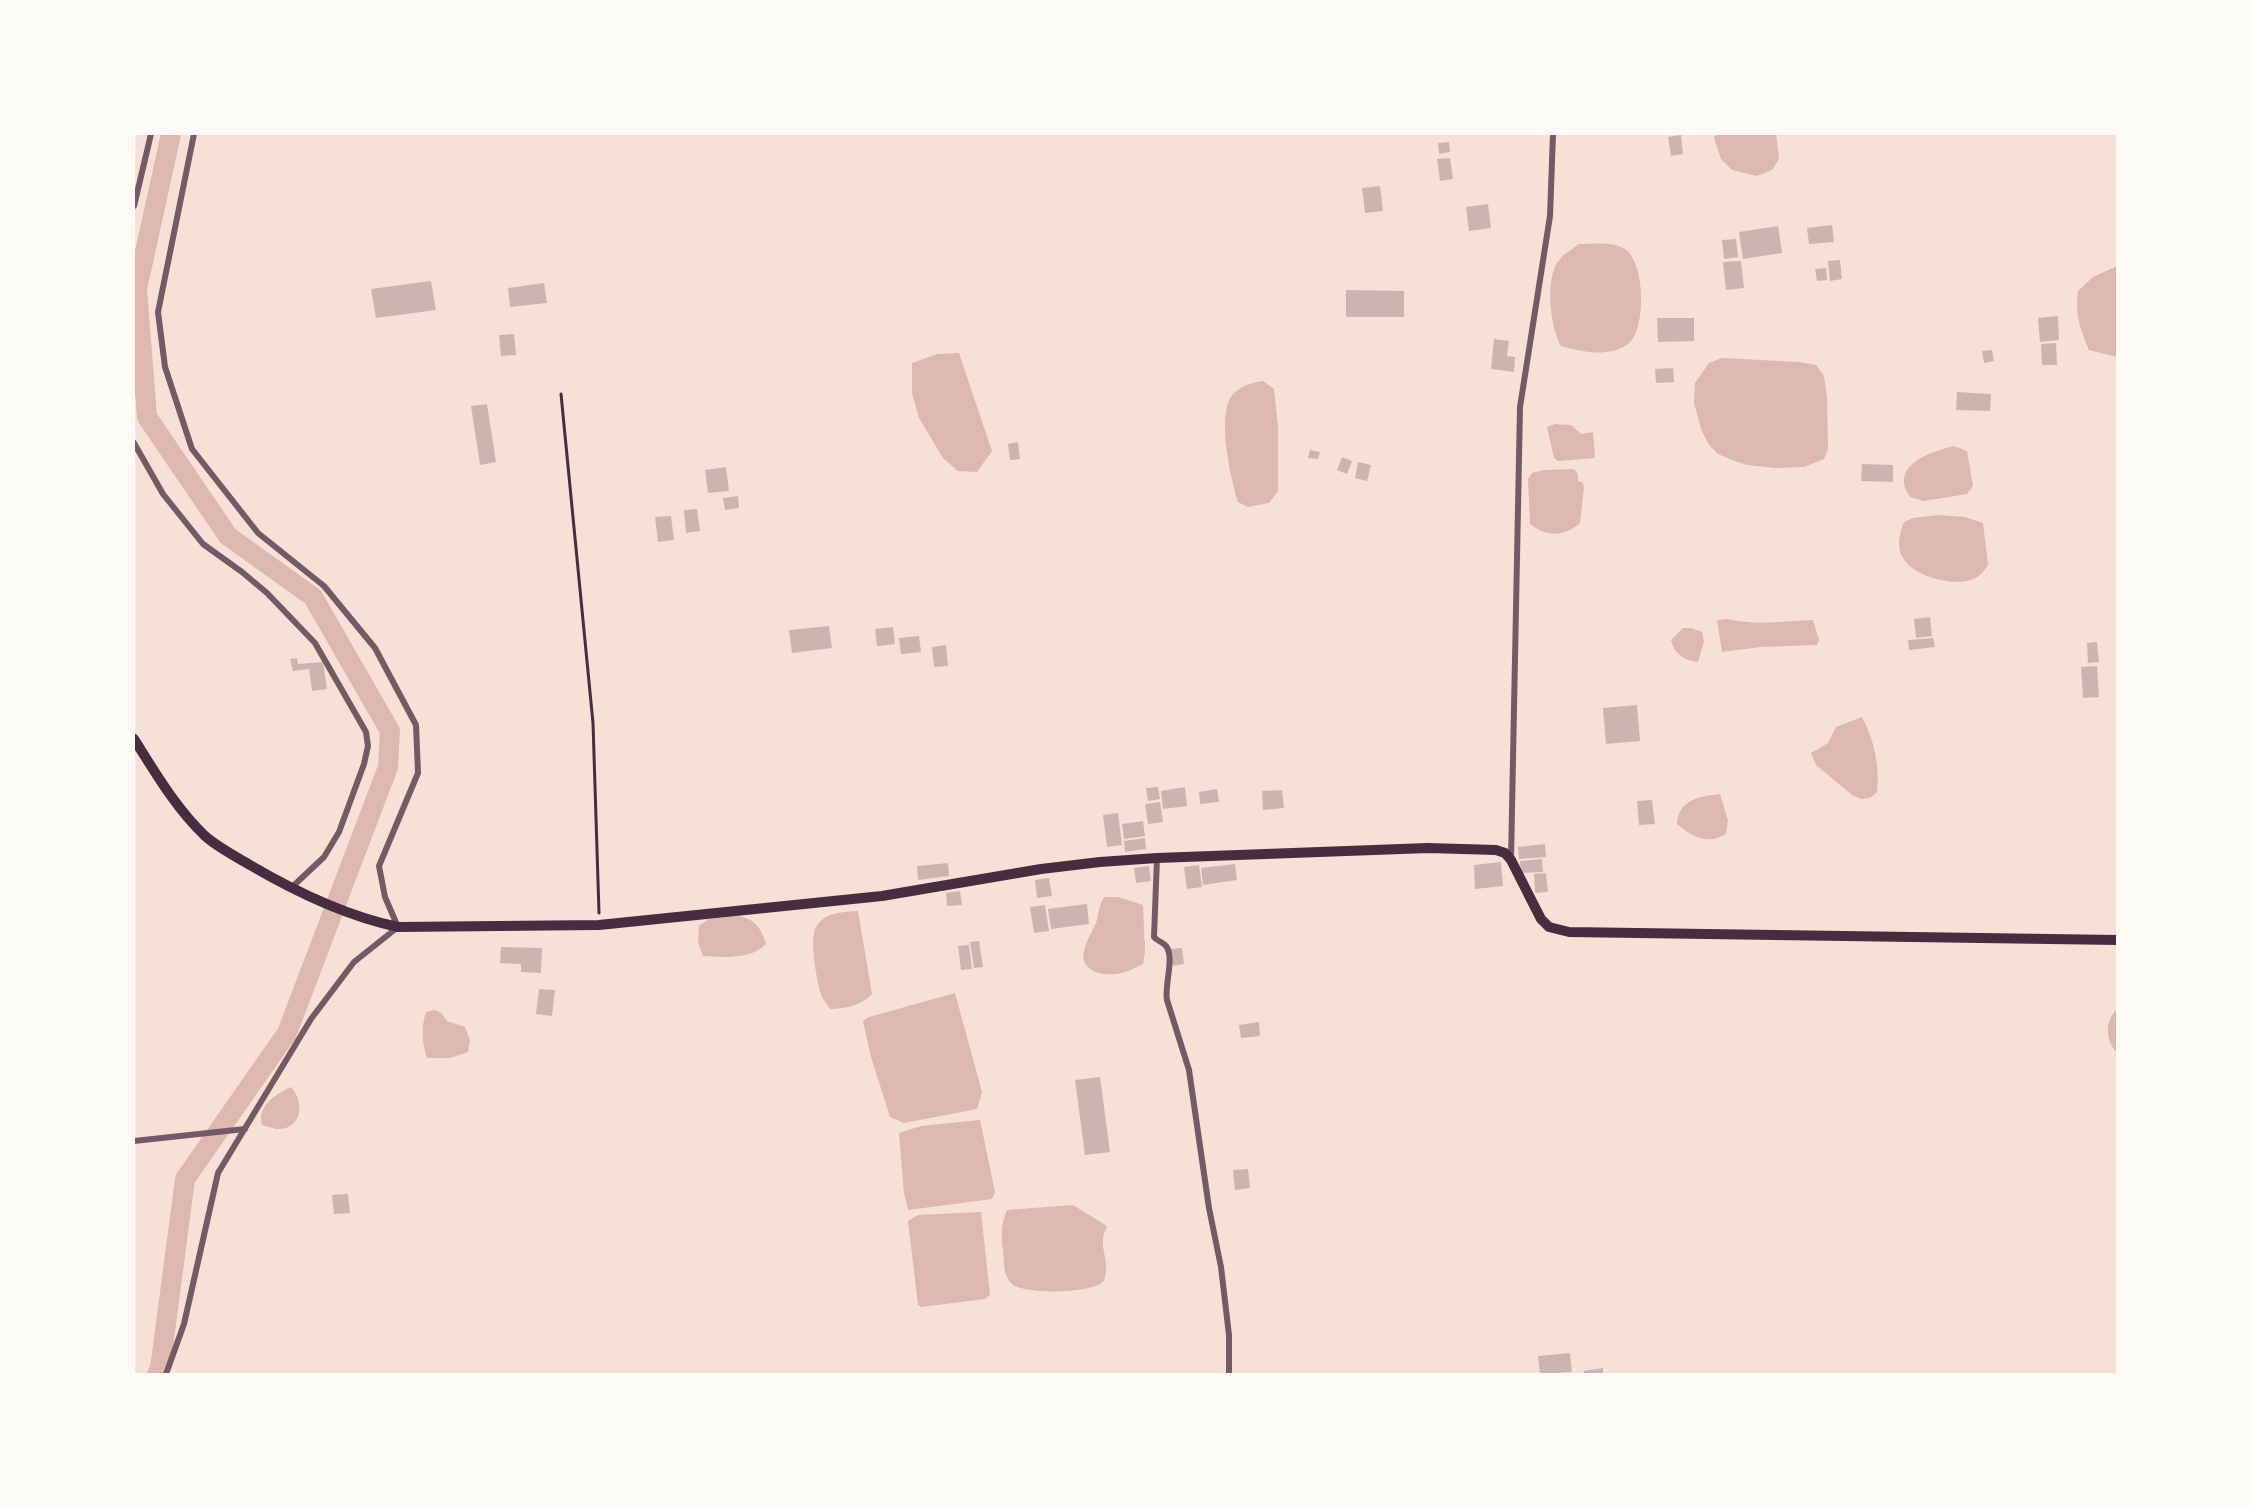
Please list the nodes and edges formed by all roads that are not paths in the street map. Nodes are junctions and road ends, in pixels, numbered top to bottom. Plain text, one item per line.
1 (151, 134) edge
2 (194, 134) edge
3 (1553, 134) edge
4 (134, 206) edge
5 (134, 443) edge
6 (134, 739) edge
7 (1157, 858) junction
8 (1511, 860) junction
9 (294, 890) junction
10 (398, 927) junction
11 (2118, 940) edge
12 (245, 1129) junction
13 (134, 1141) edge
14 (166, 1374) edge
15 (1229, 1374) edge

1 - 4 street
2 - 10 street
3 - 8 street
5 - 9 street
6 - 9 main road
7 - 8 main road
7 - 10 main road
7 - 15 street
8 - 11 main road
9 - 10 main road
10 - 12 street
12 - 13 street
12 - 14 street

